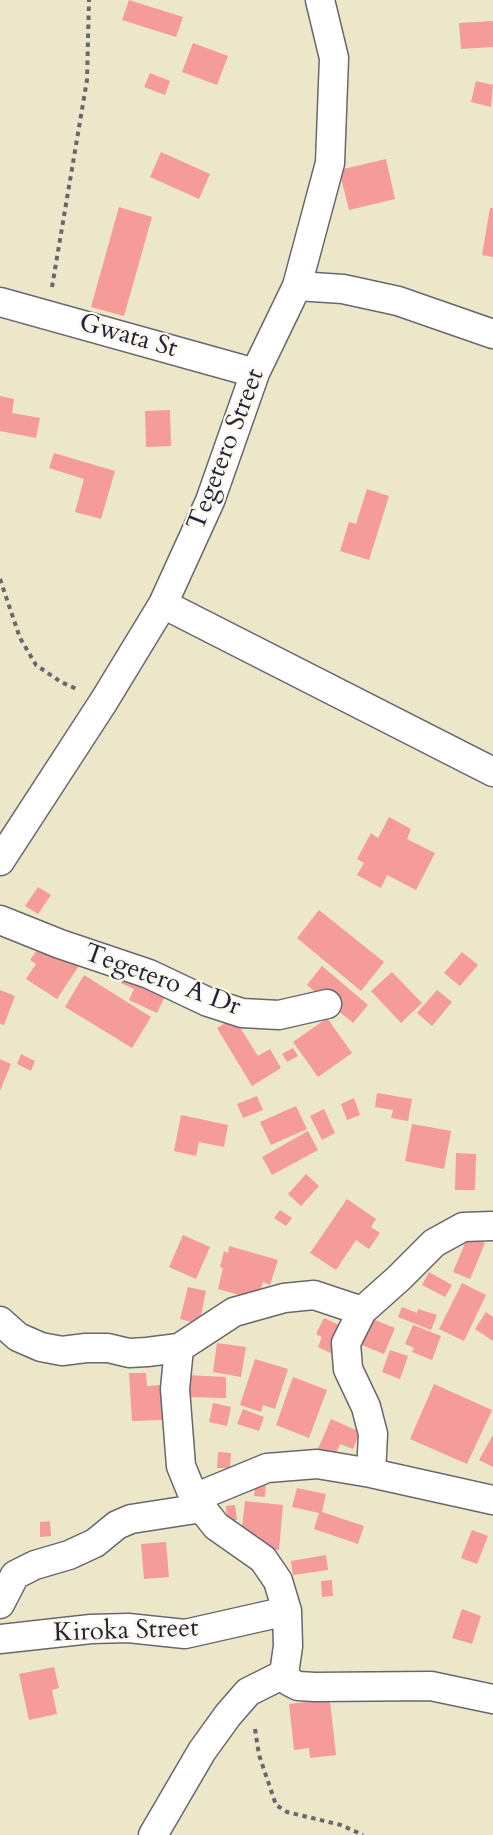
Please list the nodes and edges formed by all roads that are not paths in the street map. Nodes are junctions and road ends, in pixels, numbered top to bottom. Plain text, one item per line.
1 (320, 0) edge
2 (297, 286) junction
3 (0, 302) edge
4 (493, 334) edge
5 (255, 373) junction
6 (163, 604) junction
7 (493, 772) edge
8 (0, 861) edge
9 (0, 920) edge
10 (327, 1004) dead end
11 (493, 1226) edge
12 (362, 1311) junction
13 (0, 1321) edge
14 (179, 1348) junction
15 (371, 1473) junction
16 (493, 1500) edge
17 (198, 1503) junction
18 (0, 1604) edge
19 (287, 1611) junction
20 (0, 1639) edge
21 (284, 1674) junction
22 (493, 1699) edge
23 (153, 1835) edge

1 - 2 street, Tegetero Street
2 - 4 street
2 - 5 street, Tegetero Street
3 - 5 street, Gwata St
5 - 6 street, Tegetero Street
6 - 7 street
6 - 8 street, Tegetero Street
9 - 10 street, Tegetero A Dr
11 - 12 street
12 - 14 street
12 - 15 street
13 - 14 street
14 - 17 street
15 - 16 street
15 - 17 street
17 - 18 street
17 - 19 street
19 - 20 street, Kiroka Street
19 - 21 street
21 - 22 street
21 - 23 street

